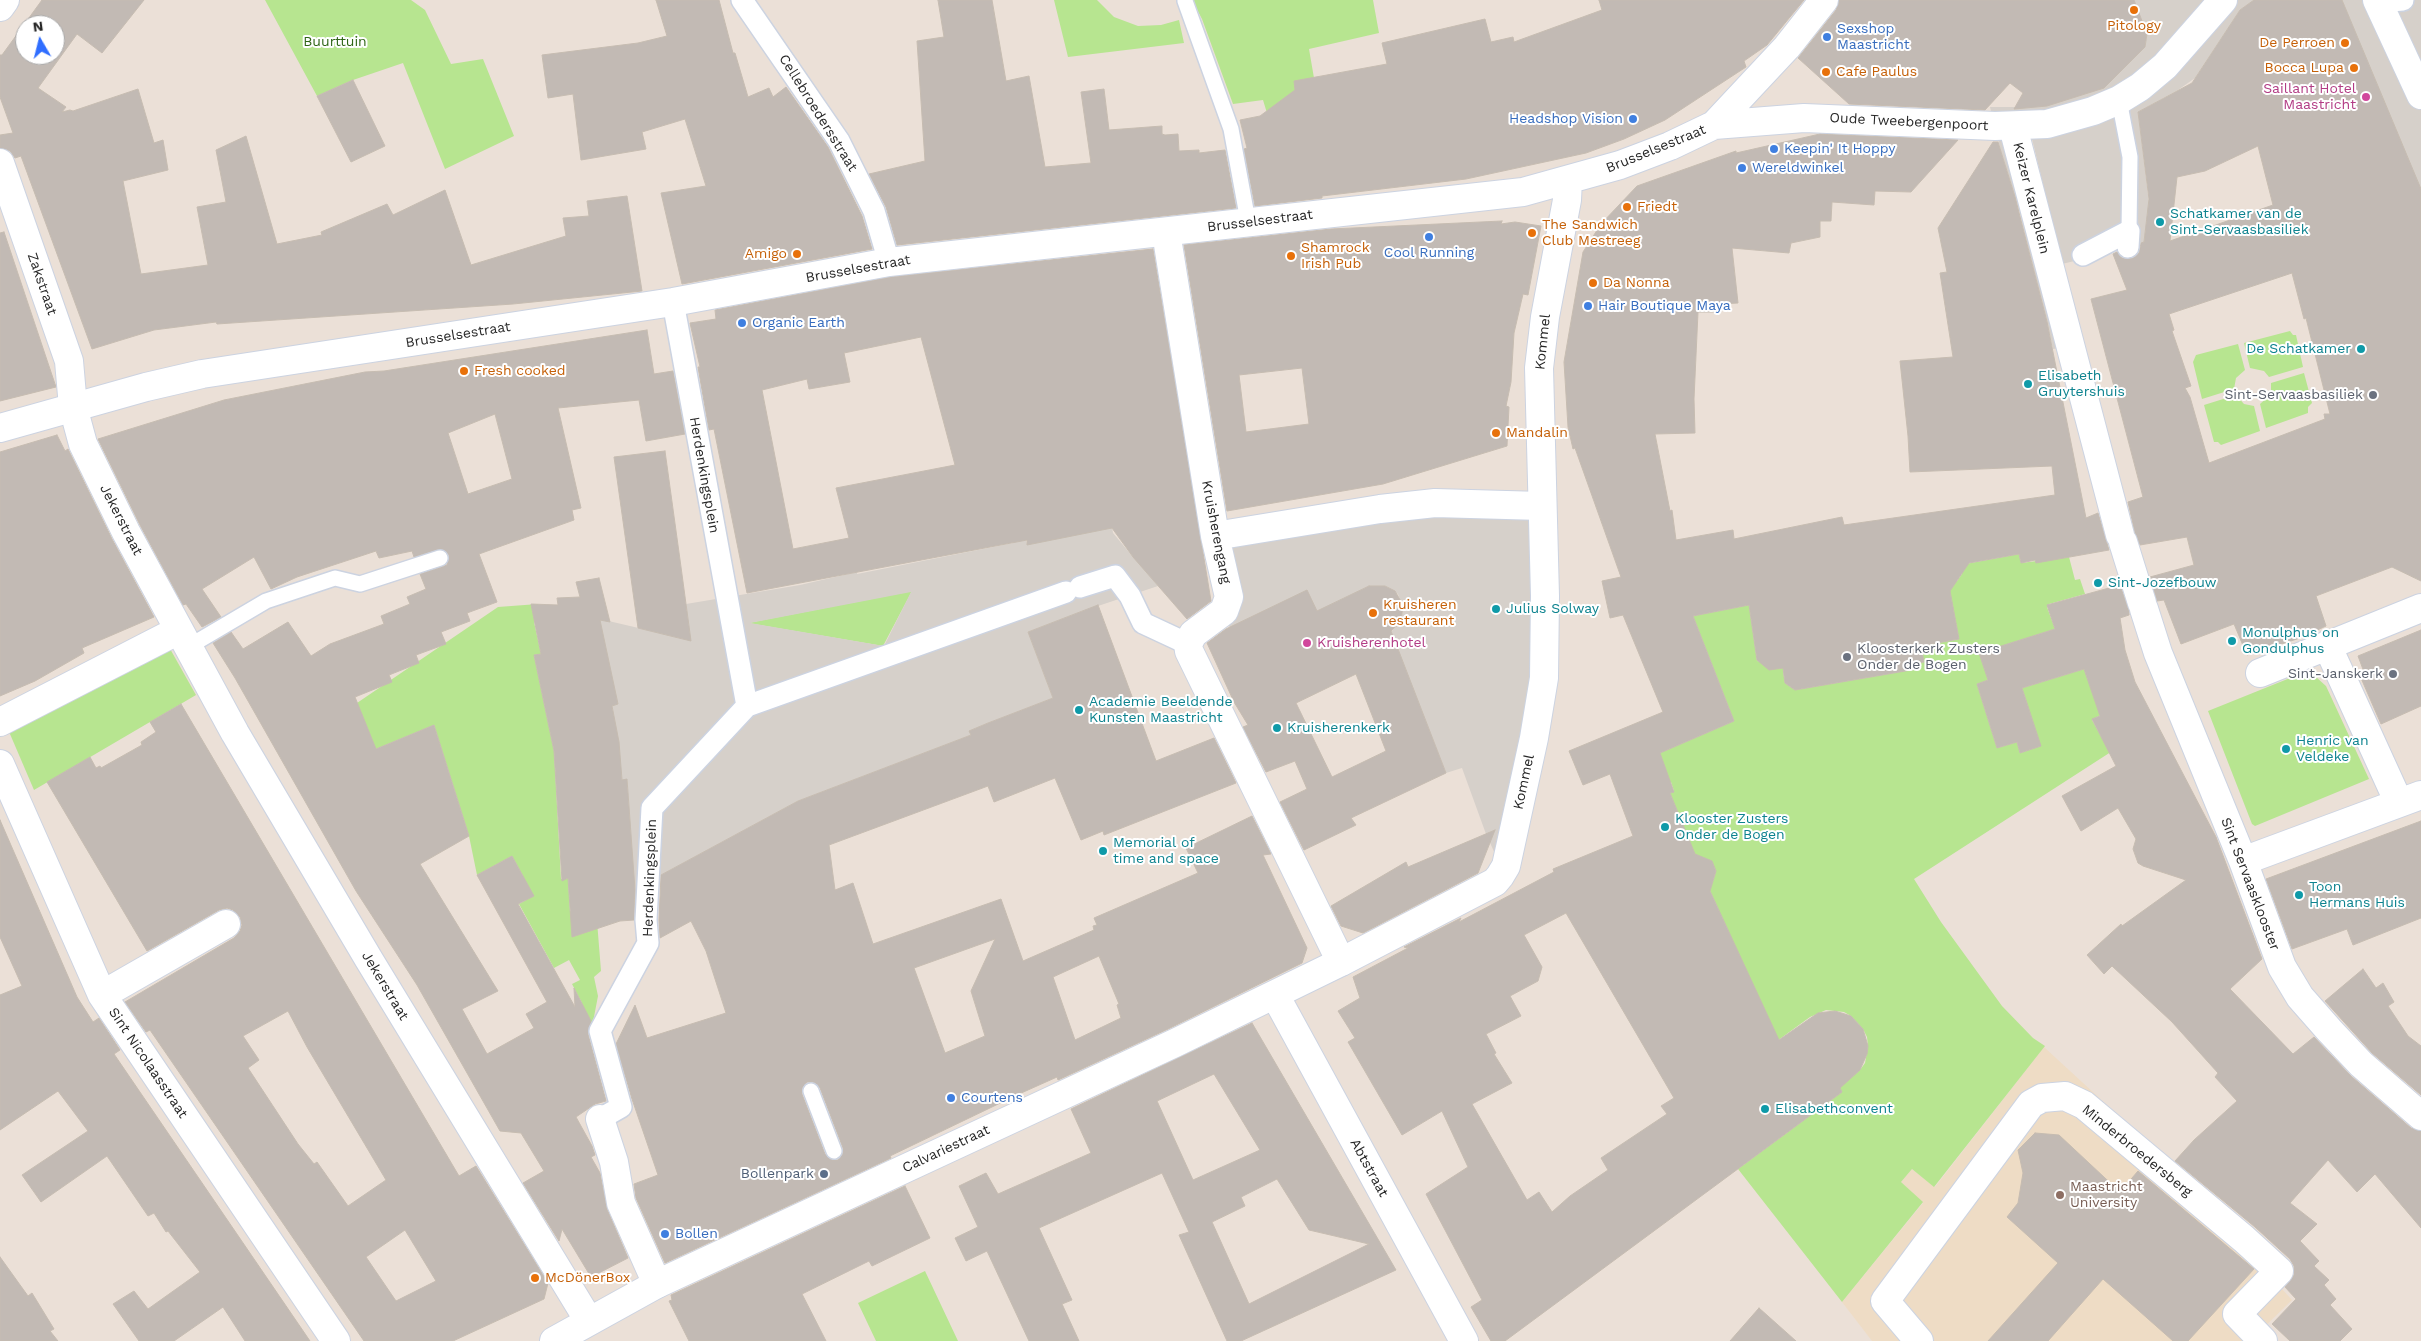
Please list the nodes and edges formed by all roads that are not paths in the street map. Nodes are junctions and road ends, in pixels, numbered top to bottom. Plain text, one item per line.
1 (5, 0) edge
2 (742, 0) edge
3 (1824, 0) edge
4 (2223, 0) edge
5 (1185, 1) edge
6 (2386, 1) edge
7 (0, 7) edge
8 (2421, 95) edge
9 (2119, 100) junction
10 (1804, 118) joint
11 (1714, 124) junction
12 (2013, 127) junction
13 (0, 163) edge
14 (1568, 180) junction
15 (1248, 221) junction
16 (1166, 232) junction
17 (2128, 239) joint
18 (2083, 255) dead end
19 (889, 262) junction
20 (673, 302) junction
21 (2070, 346) joint
22 (74, 407) junction
23 (0, 428) edge
24 (1542, 506) junction
25 (1214, 536) junction
26 (440, 558) dead end
27 (2421, 608) edge
28 (183, 638) junction
29 (1188, 644) junction
30 (2327, 645) junction
31 (2260, 673) dead end
32 (747, 706) junction
33 (0, 722) edge
34 (0, 764) edge
35 (2410, 799) edge
36 (2243, 861) junction
37 (226, 924) dead end
38 (1341, 962) junction
39 (1279, 993) junction
40 (102, 995) junction
41 (811, 1091) dead end
42 (2421, 1116) edge
43 (600, 1120) joint
44 (834, 1151) dead end
45 (658, 1284) junction
46 (590, 1321) junction
47 (2258, 1339) edge
48 (336, 1341) edge
49 (554, 1341) edge
50 (1464, 1341) edge
51 (1919, 1341) edge

1 - 7 street
2 - 19 street, Cellebroedersstraat
3 - 11 street, Brusselsestraat
4 - 9 street, Keizer Karelplein
5 - 15 lane
6 - 8 street
9 - 12 street, Keizer Karelplein
9 - 17 lane
10 - 11 street, Brusselsestraat
10 - 12 street, Oude Tweebergenpoort
11 - 14 street, Brusselsestraat
12 - 21 street, Keizer Karelplein
13 - 22 street, Zakstraat
14 - 15 street, Brusselsestraat
14 - 24 street, Kommel
15 - 16 street, Brusselsestraat
16 - 19 street, Brusselsestraat
16 - 25 street, Kruisherengang
17 - 18 street
19 - 20 street, Brusselsestraat
20 - 22 street, Brusselsestraat
20 - 32 street, Herdenkingsplein
21 - 36 street, Sint Servaasklooster
22 - 23 street, Brusselsestraat
22 - 28 street, Jekerstraat
24 - 25 street
24 - 38 street, Kommel
25 - 29 street, Kruisherengang
26 - 28 lane
27 - 30 street
28 - 33 street
28 - 46 street, Jekerstraat
29 - 32 street, Herdenkingsplein
29 - 38 street
30 - 31 street
30 - 35 street
32 - 43 street, Herdenkingsplein
34 - 40 street, Sint Nicolaasstraat
35 - 36 street
36 - 42 street, Sint Servaasklooster
37 - 40 street
38 - 39 street, Calvariestraat
39 - 45 street, Calvariestraat
39 - 50 street, Abtstraat
40 - 48 street, Sint Nicolaasstraat
41 - 44 lane
43 - 45 street
45 - 46 street, Calvariestraat
46 - 49 street, Calvariestraat
47 - 51 street, Minderbroedersberg

